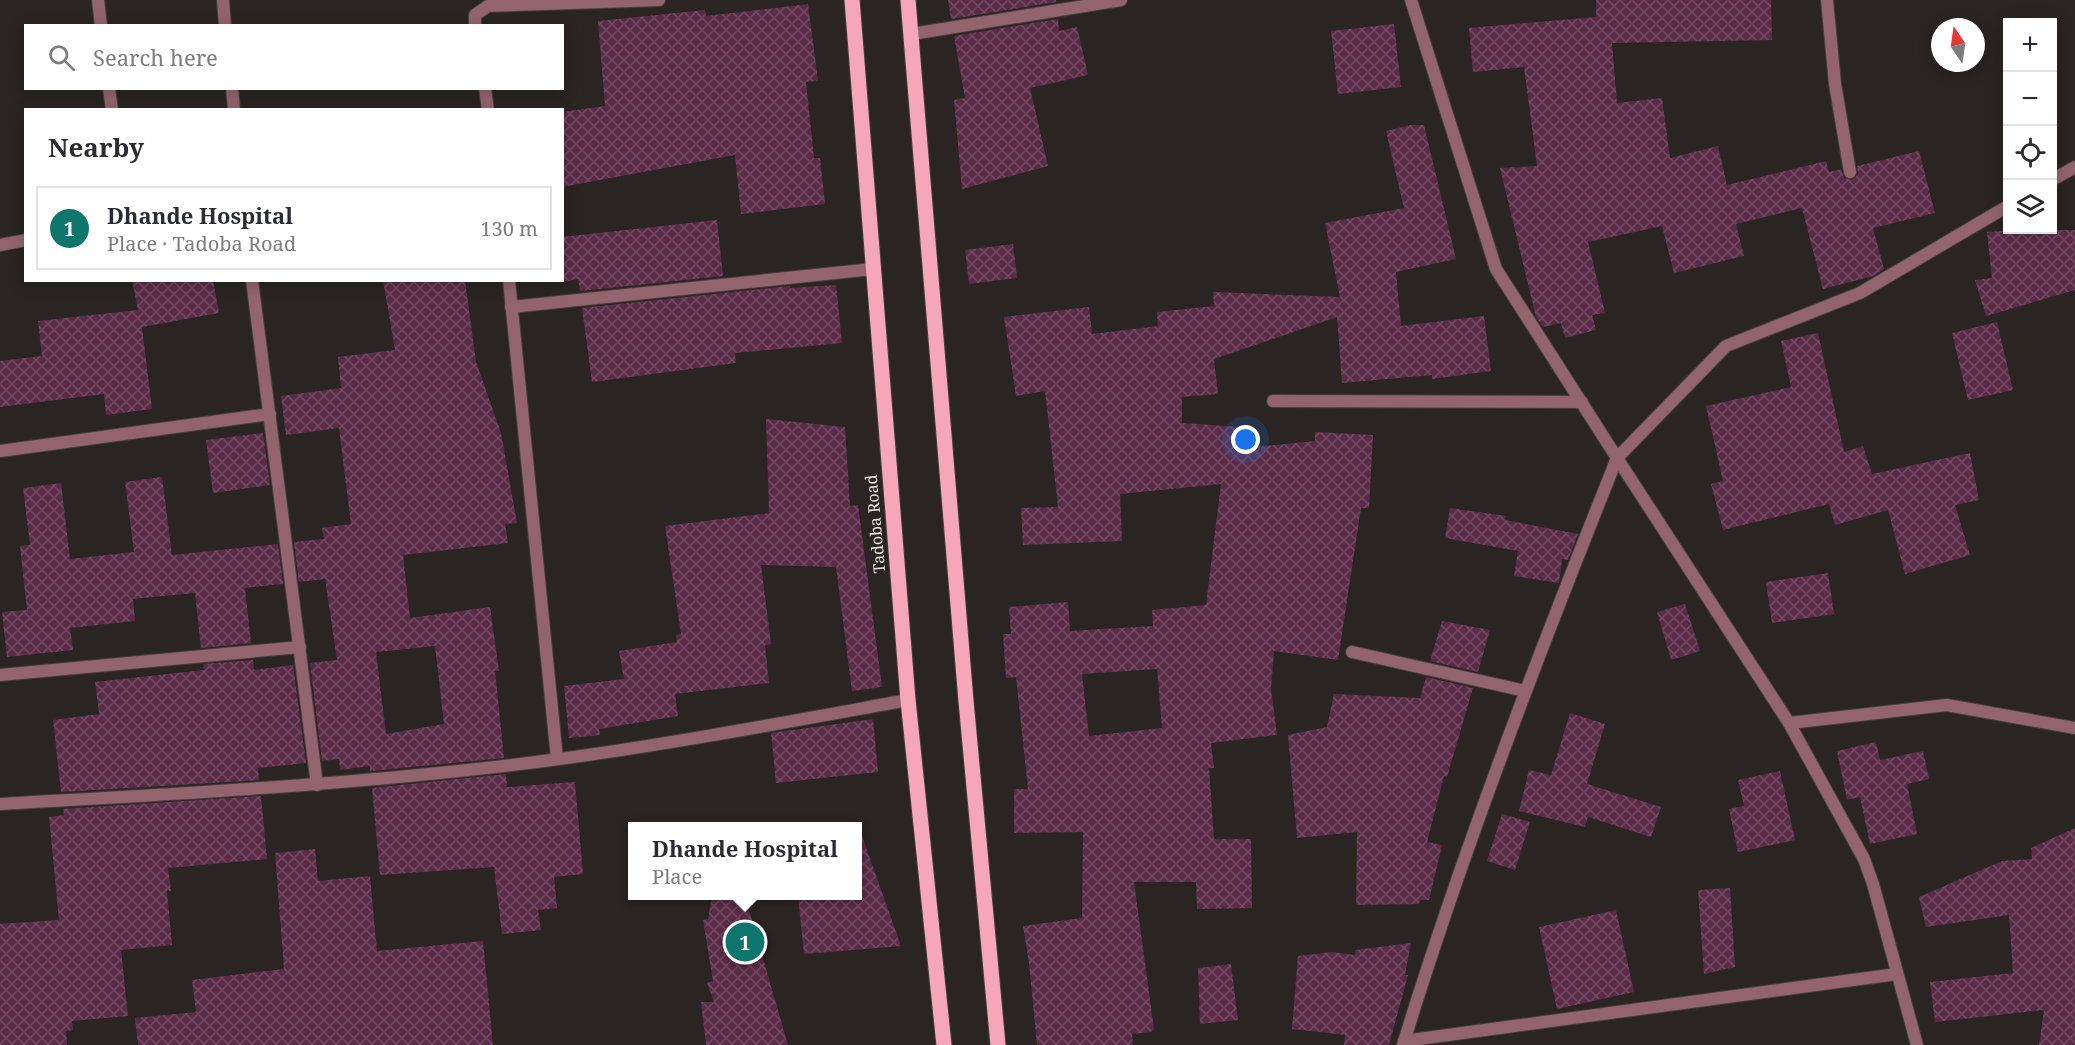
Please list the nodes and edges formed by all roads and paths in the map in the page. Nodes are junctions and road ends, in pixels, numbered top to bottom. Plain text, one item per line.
1 (98, 0) edge
2 (223, 0) edge
3 (659, 0) edge
4 (852, 0) edge
5 (908, 0) edge
6 (1121, 0) edge
7 (1411, 0) edge
8 (1827, 0) edge
9 (101, 24) edge
10 (225, 24) edge
11 (476, 24) edge
12 (912, 34) junction
13 (109, 90) edge
14 (232, 90) edge
15 (485, 90) edge
16 (112, 108) edge
17 (234, 108) edge
18 (488, 108) edge
19 (2075, 167) edge
20 (1850, 172) dead end
21 (2057, 177) edge
22 (2003, 209) edge
23 (24, 240) edge
24 (0, 245) edge
25 (873, 269) junction
26 (252, 282) edge
27 (509, 282) edge
28 (511, 308) junction
29 (1273, 401) dead end
30 (1582, 402) junction
31 (270, 414) junction
32 (0, 452) edge
33 (1617, 458) junction
34 (300, 647) junction
35 (1352, 652) dead end
36 (0, 675) edge
37 (1524, 691) junction
38 (908, 700) junction
39 (1789, 723) junction
40 (2075, 728) edge
41 (557, 759) junction
42 (317, 785) junction
43 (0, 804) edge
44 (1897, 974) junction
45 (1404, 1043) edge
46 (944, 1045) edge
47 (999, 1045) edge
48 (1917, 1045) edge

1 - 9 street
2 - 10 street
3 - 11 street
4 - 25 main road, Tadoba Road
5 - 12 main road
6 - 12 street
7 - 30 street
8 - 20 street
12 - 47 main road
13 - 16 street
14 - 17 street
15 - 18 street
19 - 21 street
22 - 33 street
23 - 24 street
25 - 28 street
25 - 38 main road, Tadoba Road
26 - 31 street
27 - 28 street
28 - 41 street
29 - 30 street
30 - 33 street
31 - 32 street
31 - 34 street
33 - 37 street
33 - 39 street
34 - 36 street
34 - 42 street
35 - 37 street
37 - 45 street
38 - 41 street
38 - 46 main road, Tadoba Road
39 - 40 street
39 - 44 street
41 - 42 street
42 - 43 street
44 - 45 street
44 - 48 street

